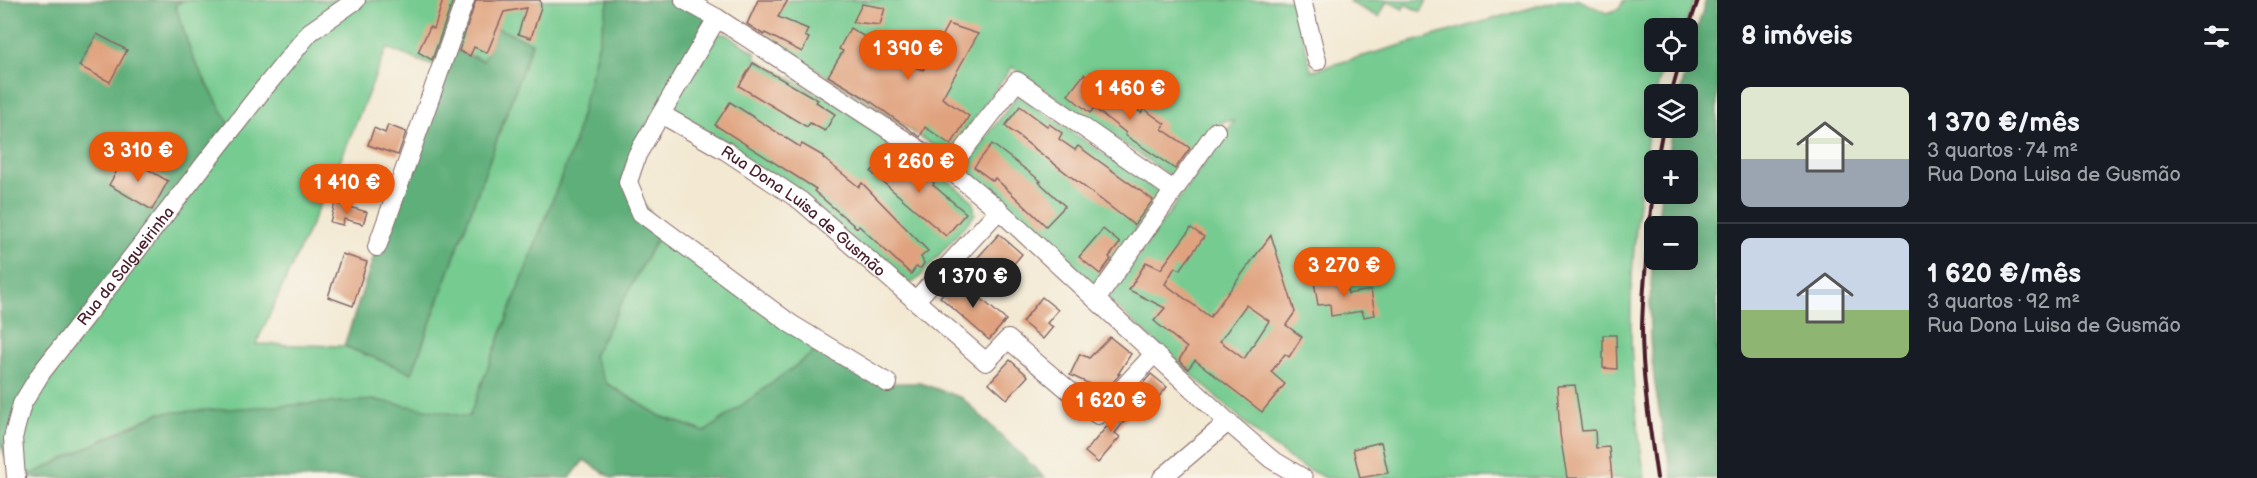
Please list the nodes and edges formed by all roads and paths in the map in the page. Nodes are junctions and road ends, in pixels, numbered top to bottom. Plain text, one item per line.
1 (356, 0) edge
2 (465, 0) edge
3 (684, 0) edge
4 (1302, 0) edge
5 (717, 18) junction
6 (1317, 61) dead end
7 (661, 114) junction
8 (1216, 131) dead end
9 (949, 169) junction
10 (1173, 190) junction
11 (999, 210) junction
12 (377, 247) dead end
13 (1096, 300) junction
14 (915, 301) junction
15 (1154, 354) junction
16 (888, 383) dead end
17 (1228, 422) junction
18 (16, 478) edge
19 (1162, 478) edge
20 (1303, 478) edge

1 - 18 street, Rua da Salgueirinha
2 - 12 street
3 - 5 street
4 - 6 street
5 - 7 street
5 - 9 street
7 - 14 street, Rua Dona Luisa de Gusmão
7 - 16 street
8 - 10 street
9 - 10 street
9 - 11 street
10 - 13 street
11 - 13 street
11 - 14 street
13 - 15 street
14 - 15 street, Rua Dona Luisa de Gusmão
15 - 17 street
17 - 19 street
17 - 20 street

